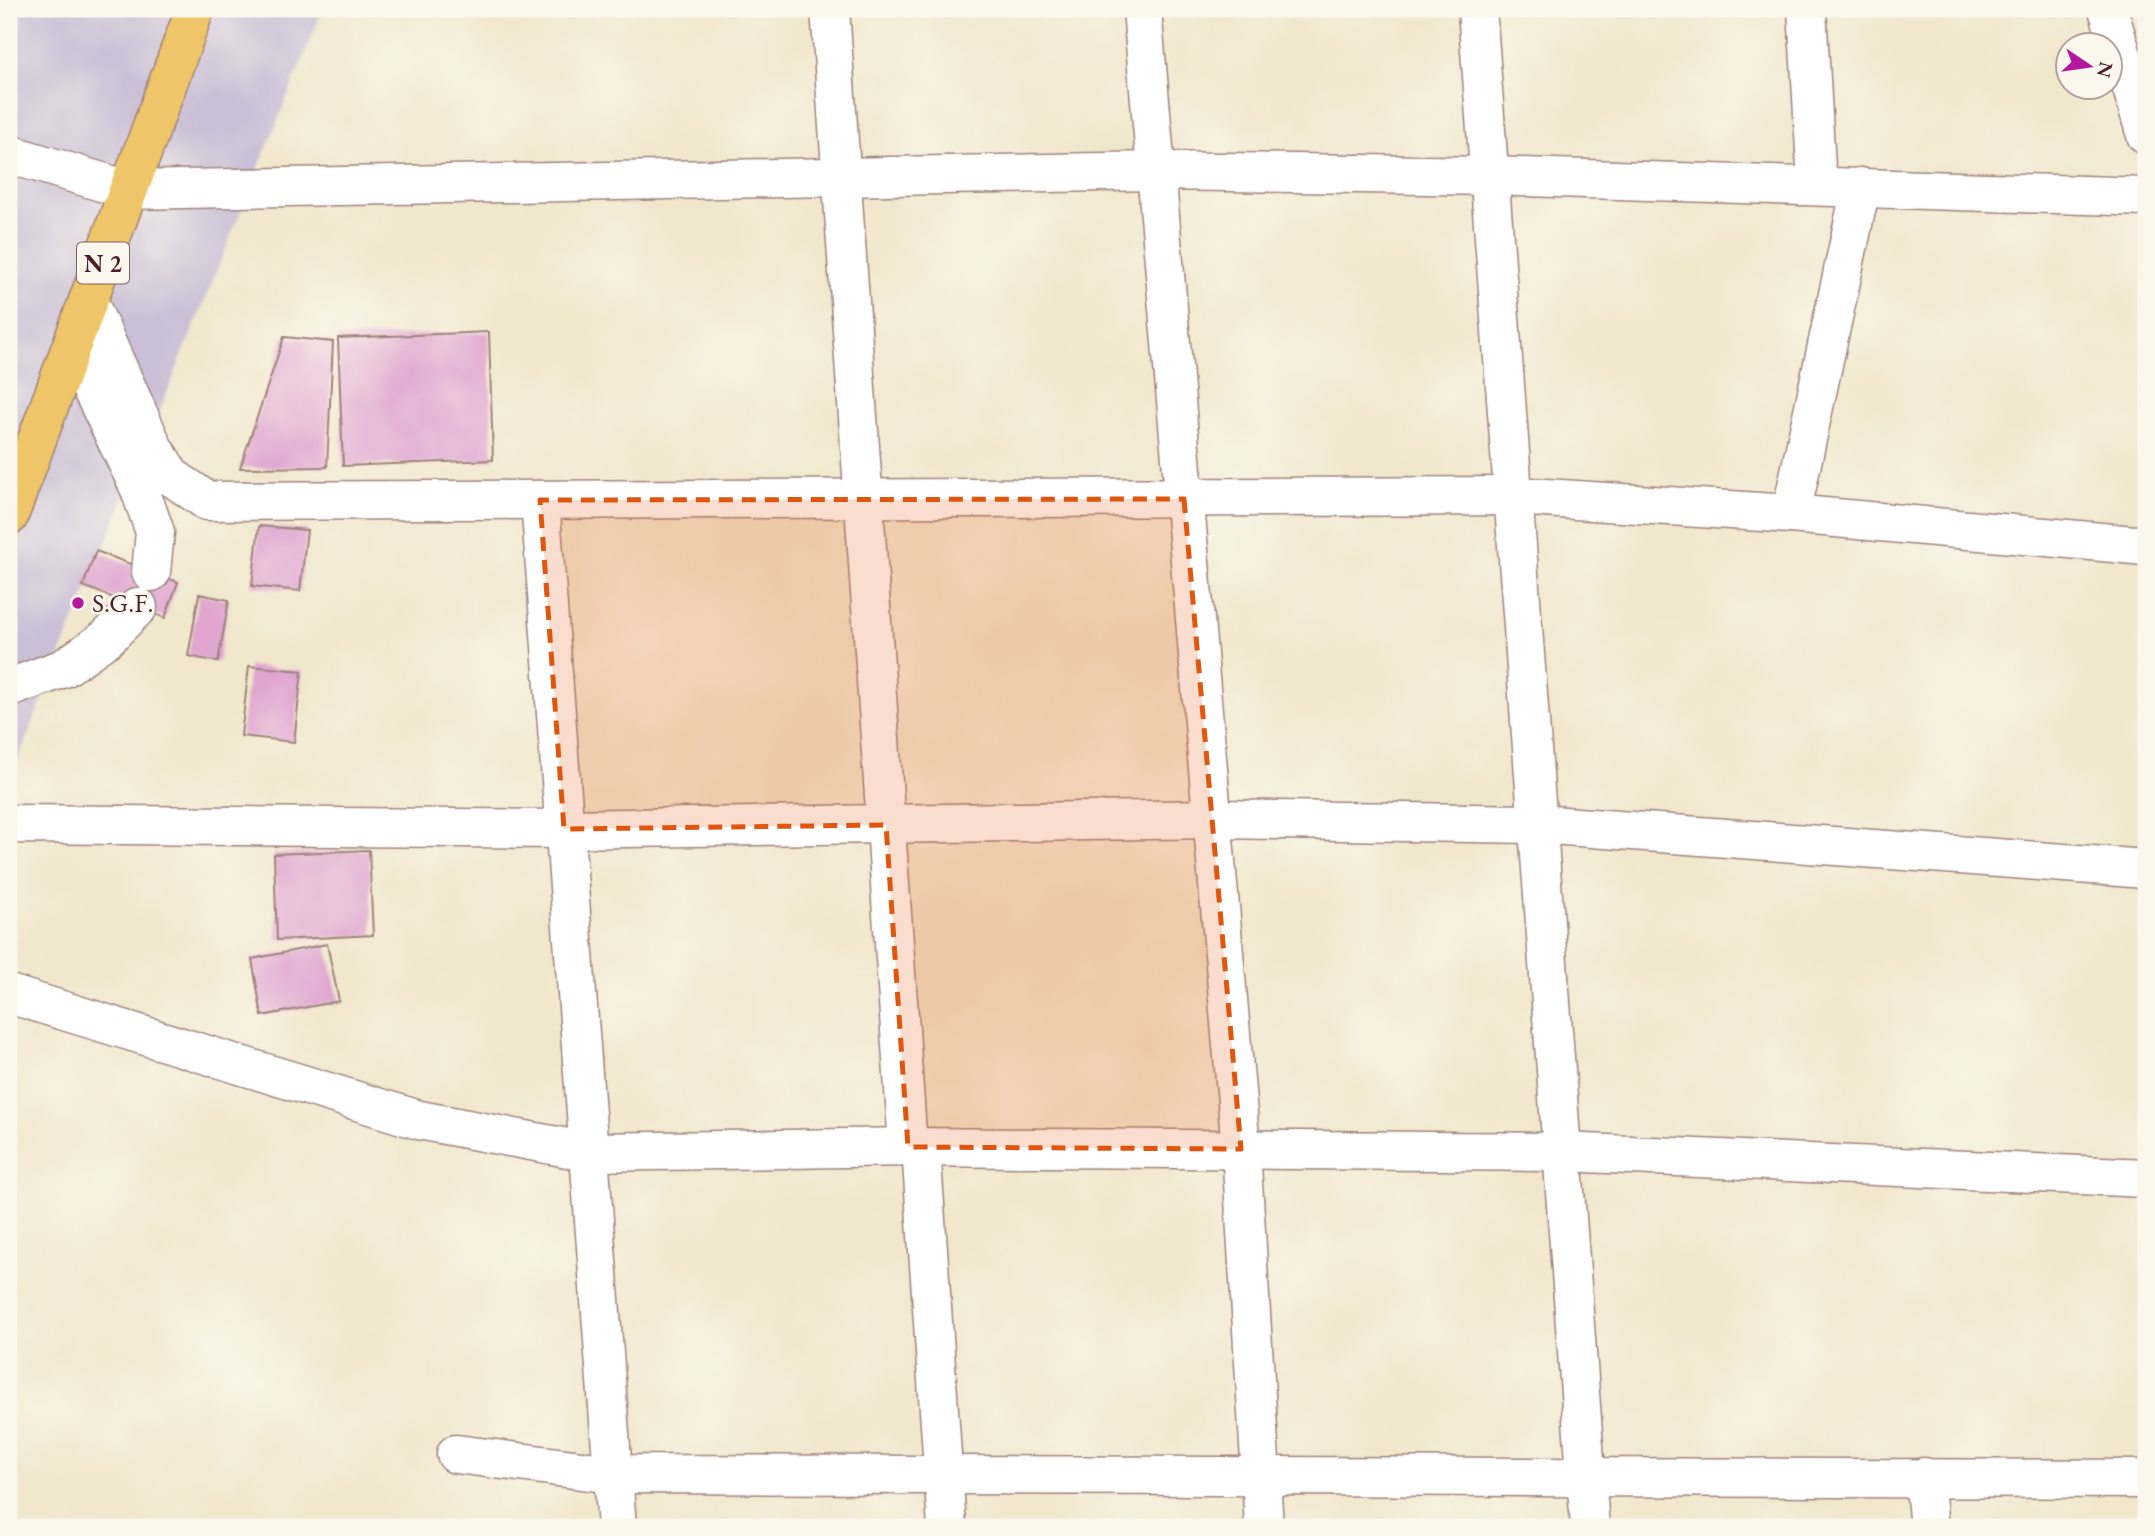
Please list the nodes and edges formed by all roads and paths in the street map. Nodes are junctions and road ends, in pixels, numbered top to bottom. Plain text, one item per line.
1 (195, 9) edge
2 (830, 9) edge
3 (1142, 9) edge
4 (1477, 9) edge
5 (1808, 9) edge
6 (2108, 9) edge
7 (2146, 130) edge
8 (9, 154) edge
9 (1156, 171) junction
10 (1490, 176) junction
11 (841, 177) junction
12 (1817, 186) junction
13 (1861, 187) junction
14 (128, 190) junction
15 (2146, 197) edge
16 (89, 303) junction
17 (72, 348) junction
18 (1514, 496) junction
19 (1184, 499) junction
20 (540, 500) junction
21 (863, 500) junction
22 (1791, 514) junction
23 (9, 516) edge
24 (2146, 546) edge
25 (9, 688) edge
26 (1212, 819) junction
27 (9, 824) edge
28 (1537, 824) junction
29 (886, 825) junction
30 (564, 829) junction
31 (2146, 869) edge
32 (9, 994) edge
33 (914, 1147) junction
34 (1241, 1149) junction
35 (589, 1152) junction
36 (1563, 1152) junction
37 (2146, 1178) edge
38 (456, 1454) dead end
39 (613, 1474) junction
40 (944, 1474) junction
41 (1261, 1476) junction
42 (1587, 1476) junction
43 (1924, 1477) junction
44 (2146, 1479) edge
45 (617, 1527) edge
46 (947, 1527) edge
47 (1264, 1527) edge
48 (1591, 1527) edge
49 (1929, 1527) edge

1 - 14 highway, N 2
2 - 11 street
3 - 9 street
4 - 10 street
5 - 12 street
6 - 7 street
8 - 14 street
9 - 10 street
9 - 11 street
9 - 19 street
10 - 12 street
10 - 18 street
11 - 14 street
11 - 21 street
12 - 13 street
13 - 15 street
13 - 22 street
14 - 16 highway, N 2
16 - 17 highway, N 2
16 - 20 street
17 - 23 highway, N 2
17 - 25 street
18 - 19 street
18 - 22 street
18 - 28 street
19 - 21 street
19 - 26 street
20 - 21 street
20 - 30 street
21 - 29 street
22 - 24 street
26 - 28 street
26 - 29 street
26 - 34 street
27 - 30 street
28 - 31 street
28 - 36 street
29 - 30 street
29 - 33 street
30 - 35 street
32 - 35 street
33 - 34 street
33 - 35 street
33 - 40 street
34 - 36 street
34 - 41 street
35 - 39 street
36 - 37 street
36 - 42 street
38 - 39 street
39 - 40 street
39 - 45 street
40 - 41 street
40 - 46 street
41 - 42 street
41 - 47 street
42 - 43 street
42 - 48 street
43 - 44 street
43 - 49 street

